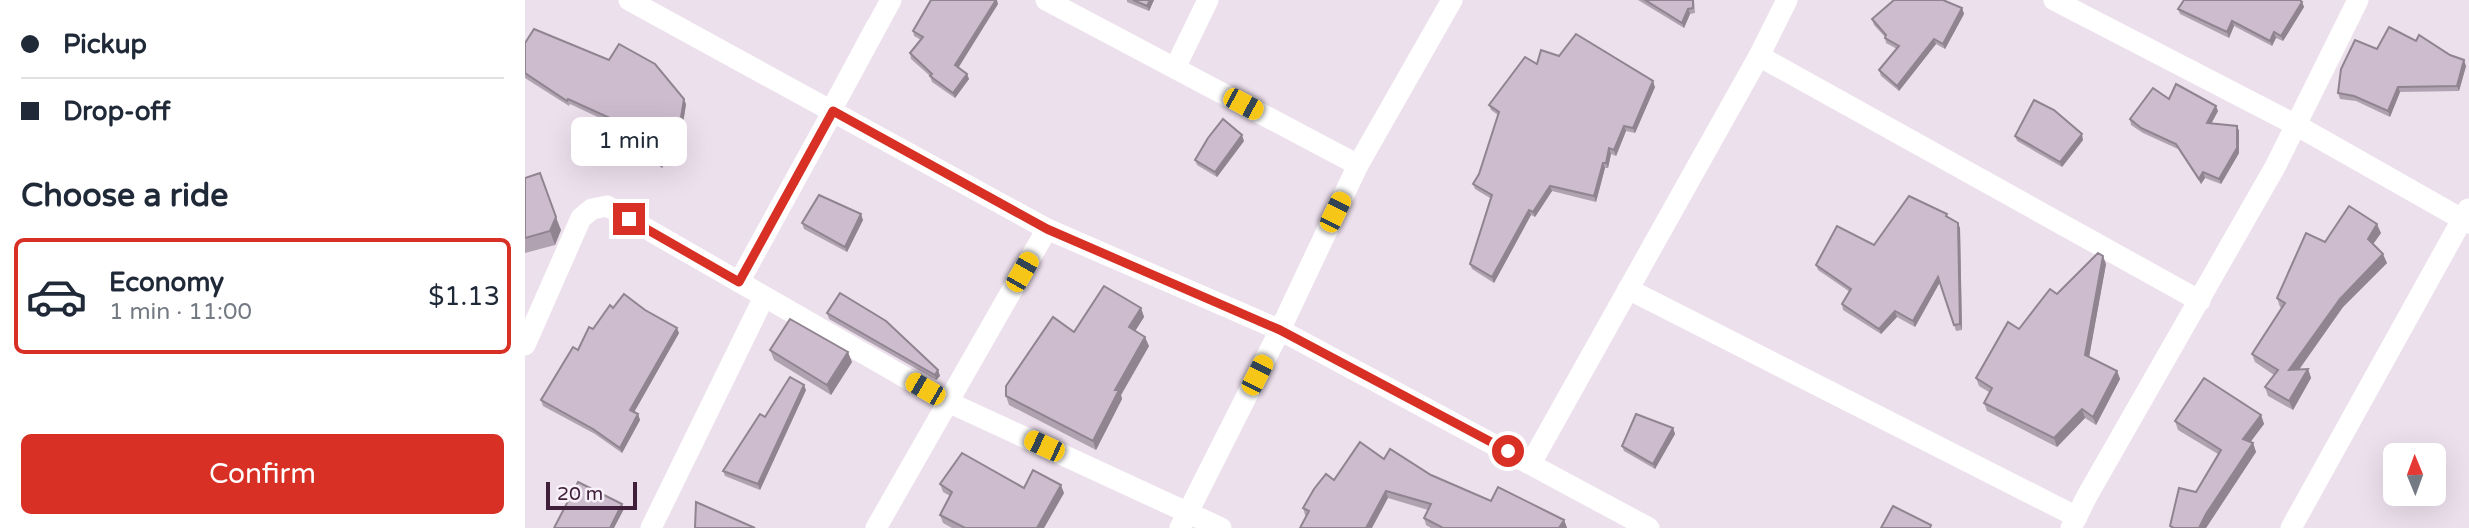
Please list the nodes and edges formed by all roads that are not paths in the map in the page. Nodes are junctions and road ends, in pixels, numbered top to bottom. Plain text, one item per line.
1 (629, 0) edge
2 (891, 0) edge
3 (1046, 0) edge
4 (1208, 0) edge
5 (1452, 0) edge
6 (1787, 0) edge
7 (2054, 0) edge
8 (2358, 0) edge
9 (877, 25) dead end
10 (1759, 56) junction
11 (1175, 68) junction
12 (833, 111) junction
13 (2296, 125) junction
14 (1358, 165) junction
15 (2467, 217) edge
16 (1047, 229) junction
17 (739, 282) junction
18 (1628, 289) junction
19 (764, 297) junction
20 (2200, 301) junction
21 (1280, 330) junction
22 (525, 345) edge
23 (948, 402) junction
24 (1531, 463) junction
25 (1184, 520) edge
26 (2074, 522) edge
27 (651, 528) edge
28 (876, 528) edge
29 (1221, 528) edge
30 (1649, 528) edge
31 (2291, 528) edge

1 - 12 street
2 - 9 street
3 - 11 street
4 - 11 street
5 - 14 street
6 - 10 street
7 - 13 street
8 - 13 street
10 - 18 street
10 - 20 street
11 - 14 street
12 - 16 street
12 - 17 street
13 - 15 street
13 - 20 street
14 - 21 street
15 - 31 street
16 - 21 street
16 - 23 street
17 - 19 street
17 - 22 street
18 - 24 street
18 - 26 street
19 - 23 street
19 - 27 street
20 - 26 street
21 - 24 street
21 - 25 street
23 - 25 street
23 - 28 street
24 - 30 street
25 - 29 street

